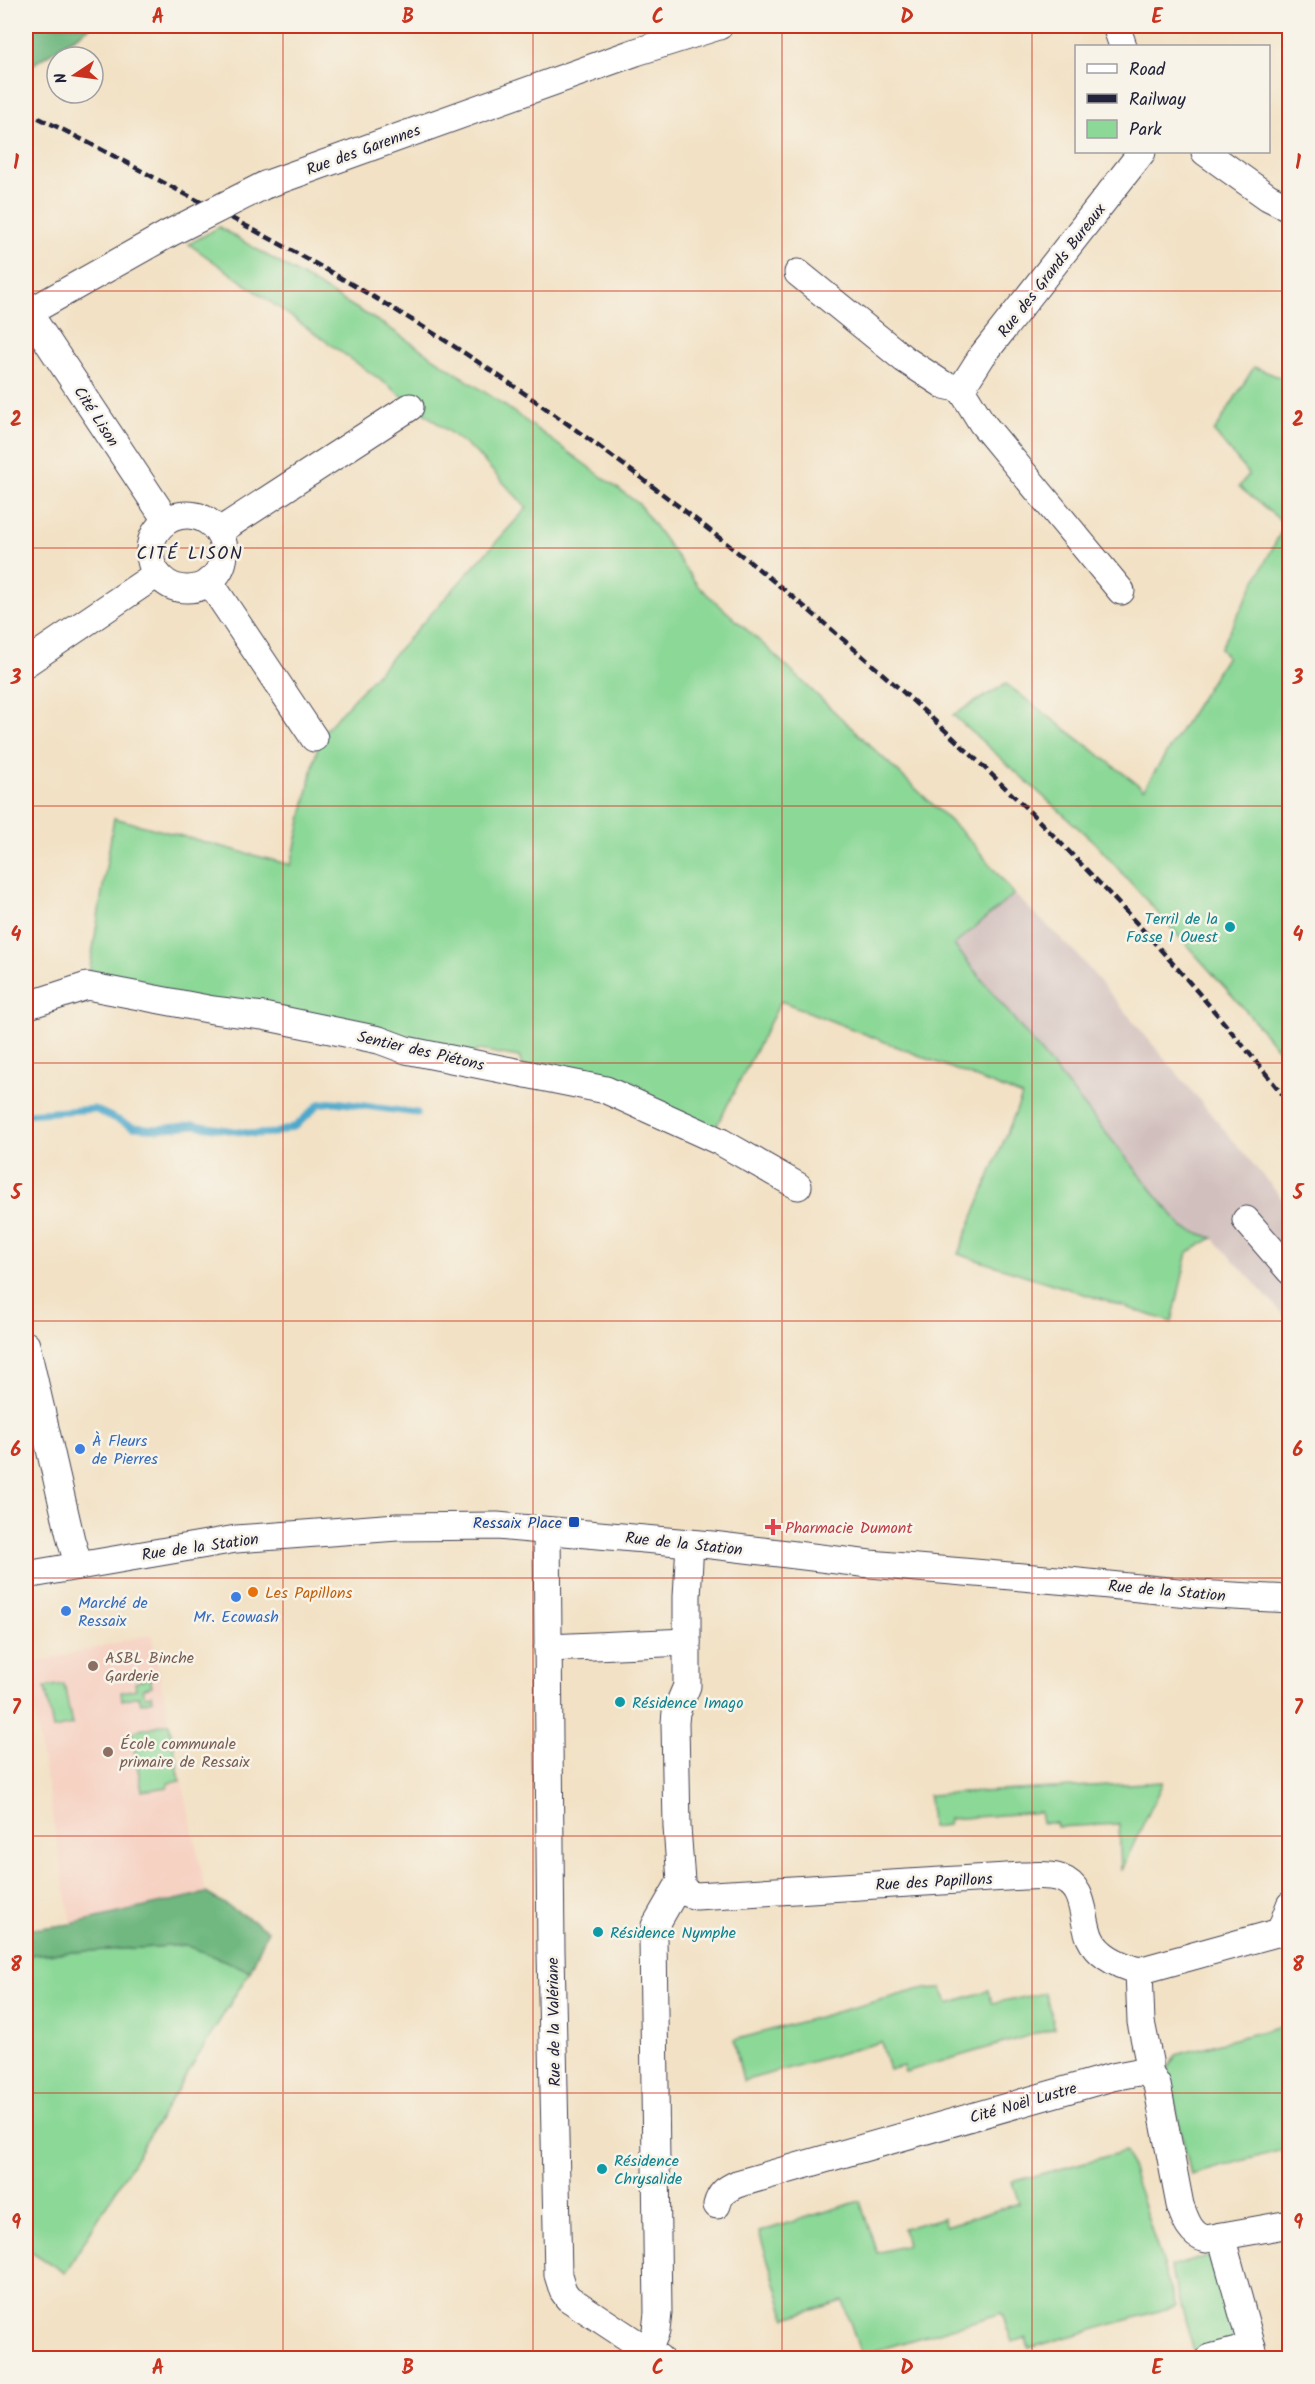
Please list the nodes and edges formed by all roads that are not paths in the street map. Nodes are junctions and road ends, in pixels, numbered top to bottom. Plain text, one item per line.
1 (719, 26) edge
2 (1116, 26) edge
3 (1123, 45) edge
4 (1141, 153) edge
5 (1206, 153) edge
6 (1290, 208) edge
7 (798, 273) dead end
8 (27, 313) edge
9 (961, 389) junction
10 (410, 407) dead end
11 (166, 520) junction
12 (218, 532) junction
13 (157, 574) junction
14 (209, 581) junction
15 (1121, 591) dead end
16 (26, 663) edge
17 (314, 738) dead end
18 (26, 1006) edge
19 (798, 1186) dead end
20 (1245, 1220) dead end
21 (1290, 1271) edge
22 (26, 1345) edge
23 (547, 1531) junction
24 (690, 1543) junction
25 (79, 1566) junction
26 (26, 1575) edge
27 (1290, 1599) edge
28 (687, 1642) junction
29 (548, 1648) junction
30 (678, 1890) junction
31 (1290, 1905) edge
32 (1285, 1930) edge
33 (1139, 1971) junction
34 (1149, 2073) junction
35 (717, 2205) dead end
36 (1290, 2224) edge
37 (1221, 2236) junction
38 (1254, 2353) edge
39 (653, 2354) edge
40 (1210, 2358) edge

1 - 8 street, Rue des Garennes, bridge
2 - 3 street
4 - 9 street, Rue des Grands Bureaux
5 - 6 street
7 - 9 street
8 - 11 street, Cité Lison
9 - 15 street
10 - 12 street
11 - 12 street
11 - 13 street
12 - 14 street
13 - 14 street
13 - 16 street
14 - 17 street
18 - 19 street, Sentier des Piétons
20 - 21 street
22 - 25 street
23 - 24 street, Rue de la Station
23 - 25 street, Rue de la Station
23 - 29 street, Rue de la Valériane
24 - 27 street, Rue de la Station
24 - 28 street, Rue de la Valériane
25 - 26 street, Rue de la Station
28 - 29 street
28 - 30 street, Rue de la Valériane
29 - 39 street, Rue de la Valériane
30 - 33 street, Rue des Papillons
30 - 39 street, Rue de la Valériane
31 - 32 street
32 - 33 street
33 - 34 street
34 - 35 street, Cité Noël Lustre
34 - 37 street
36 - 37 street
37 - 38 street
38 - 40 street

